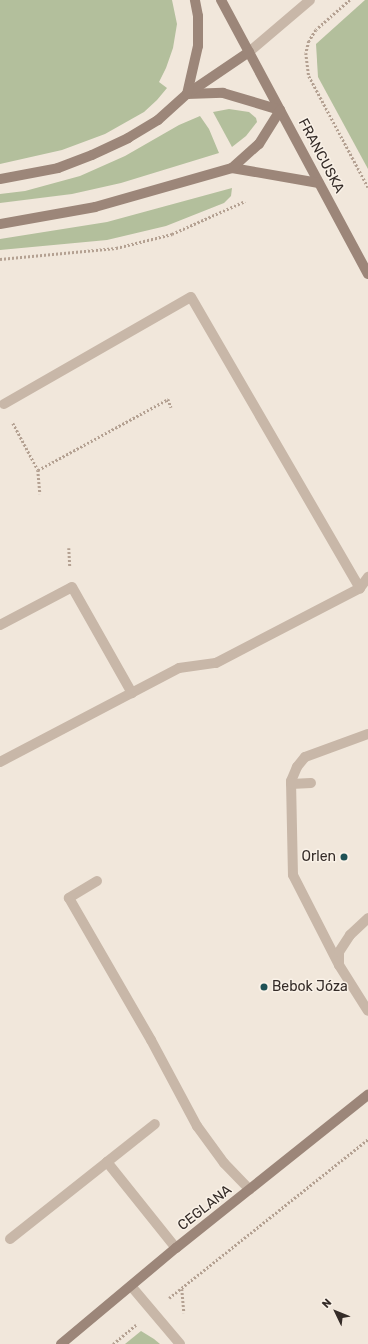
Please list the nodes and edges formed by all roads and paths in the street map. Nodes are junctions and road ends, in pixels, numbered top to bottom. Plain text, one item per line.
1 (195, 0) edge
2 (221, 0) edge
3 (310, 0) edge
4 (350, 0) edge
5 (249, 52) junction
6 (187, 94) junction
7 (280, 110) junction
8 (232, 168) junction
9 (0, 179) edge
10 (319, 183) junction
11 (368, 187) edge
12 (245, 201) dead end
13 (0, 224) edge
14 (0, 260) edge
15 (368, 274) edge
16 (4, 404) joint
17 (171, 407) dead end
18 (38, 470) junction
19 (40, 494) dead end
20 (368, 577) edge
21 (360, 588) junction
22 (0, 625) edge
23 (132, 693) junction
24 (368, 734) edge
25 (0, 762) edge
26 (311, 783) dead end
27 (291, 784) junction
28 (97, 882) dead end
29 (368, 918) edge
30 (339, 965) junction
31 (368, 1011) edge
32 (368, 1095) edge
33 (155, 1124) dead end
34 (368, 1139) edge
35 (107, 1162) junction
36 (250, 1190) junction
37 (10, 1239) dead end
38 (176, 1248) junction
39 (131, 1286) junction
40 (153, 1312) junction
41 (61, 1344) edge
42 (113, 1344) edge
43 (180, 1344) edge

1 - 6 street
2 - 5 street, FRANCUSKA
3 - 5 lane
4 - 11 path
5 - 6 street
5 - 7 street, FRANCUSKA
6 - 7 street
6 - 9 street
7 - 8 street
7 - 10 street, FRANCUSKA
8 - 10 street
8 - 13 street
10 - 15 street, FRANCUSKA
12 - 14 path
16 - 18 path
16 - 21 lane
17 - 18 path
18 - 19 path
20 - 21 lane
21 - 23 lane
22 - 23 lane
23 - 25 lane
24 - 27 lane
26 - 27 lane
27 - 30 lane
28 - 36 lane
29 - 30 lane
30 - 31 lane
32 - 36 street, CEGLANA
33 - 35 lane
34 - 40 path
35 - 37 lane
35 - 38 lane
36 - 38 street, CEGLANA
38 - 39 street, CEGLANA
39 - 40 lane
39 - 41 street, CEGLANA
40 - 42 path
40 - 43 lane

